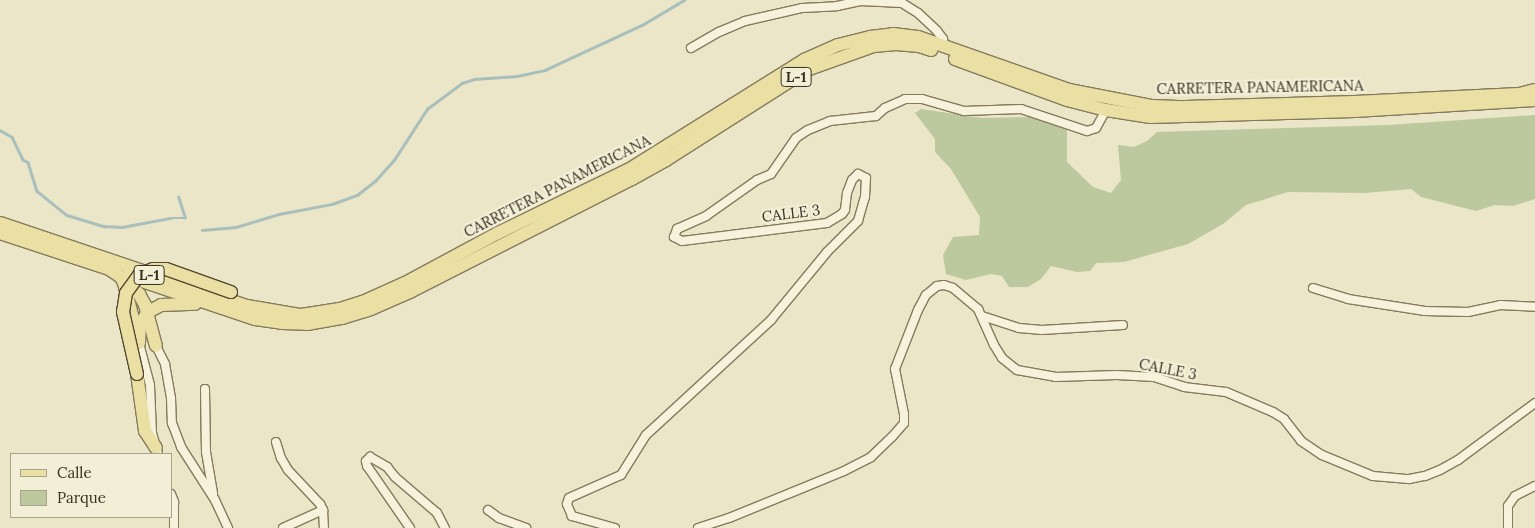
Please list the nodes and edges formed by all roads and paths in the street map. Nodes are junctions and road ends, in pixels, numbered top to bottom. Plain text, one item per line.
1 (944, 46) junction
2 (691, 48) dead end
3 (1535, 90) edge
4 (1535, 100) edge
5 (1106, 110) junction
6 (0, 222) edge
7 (0, 233) edge
8 (109, 269) junction
9 (124, 283) junction
10 (1313, 288) dead end
11 (161, 305) junction
12 (1535, 307) edge
13 (222, 308) junction
14 (148, 312) junction
15 (302, 315) junction
16 (982, 316) junction
17 (1123, 325) dead end
18 (139, 344) junction
19 (156, 346) junction
20 (205, 389) dead end
21 (1535, 403) edge
22 (276, 442) dead end
23 (157, 451) edge
24 (1535, 486) edge
25 (172, 497) edge
26 (215, 500) junction
27 (323, 510) junction
28 (488, 510) dead end
29 (174, 528) edge
30 (228, 528) edge
31 (282, 528) edge
32 (324, 528) edge
33 (410, 528) edge
34 (445, 528) edge
35 (526, 528) edge
36 (615, 528) edge
37 (698, 528) edge
38 (1508, 528) edge

1 - 2 street
1 - 3 main road, CARRETERA PANAMERICANA / L-1
1 - 15 main road, CARRETERA PANAMERICANA / L-1
4 - 5 main road, CARRETERA PANAMERICANA / L-1
5 - 13 main road, CARRETERA PANAMERICANA / L-1
5 - 36 street, CALLE 3
6 - 15 main road, CARRETERA PANAMERICANA / L-1
7 - 8 main road, CARRETERA PANAMERICANA / L-1
8 - 9 main road
8 - 13 main road, CARRETERA PANAMERICANA / L-1
9 - 14 main road
9 - 18 main road
10 - 12 street
11 - 13 main road, L-1
11 - 14 main road, L-1
11 - 19 main road, L-1
14 - 18 main road
14 - 19 main road
15 - 23 main road, bridge
16 - 17 street
16 - 21 street, CALLE 3
16 - 37 street, CALLE 3
18 - 23 street
19 - 26 street
20 - 26 street
22 - 27 street
24 - 38 street
25 - 29 street
26 - 30 street
27 - 31 street
27 - 32 street
28 - 35 street
33 - 34 street

